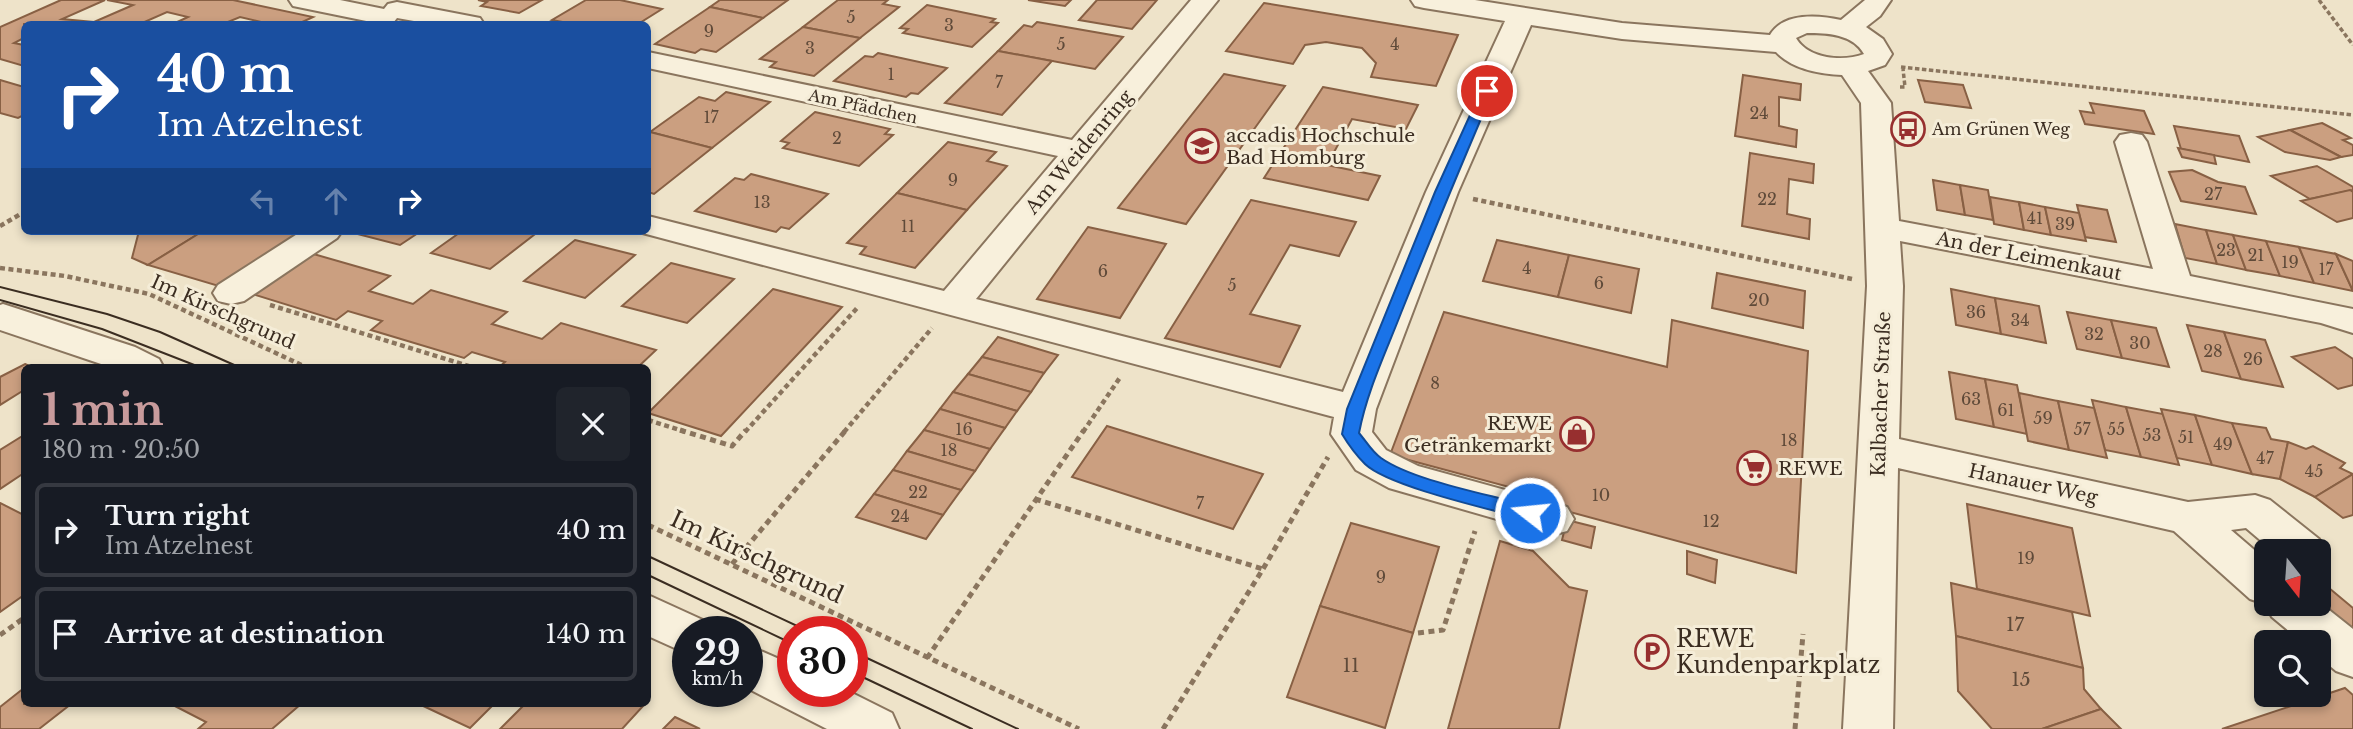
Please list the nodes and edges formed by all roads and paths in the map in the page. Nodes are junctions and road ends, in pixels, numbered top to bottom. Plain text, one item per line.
1 (302, 0) edge
2 (1205, 0) edge
3 (1424, 0) edge
4 (1878, 0) edge
5 (2319, 0) edge
6 (392, 13) edge
7 (1521, 16) junction
8 (449, 21) edge
9 (1845, 30) junction
10 (1784, 44) junction
11 (2353, 45) edge
12 (651, 61) edge
13 (1859, 65) junction
14 (2353, 115) edge
15 (2131, 142) dead end
16 (1080, 151) junction
17 (1442, 192) junction
18 (21, 214) edge
19 (0, 226) edge
20 (651, 227) edge
21 (1884, 228) junction
22 (319, 235) edge
23 (0, 268) edge
24 (1837, 276) dead end
25 (878, 284) junction
26 (2175, 284) junction
27 (231, 293) dead end
28 (953, 303) junction
29 (268, 304) dead end
30 (0, 318) edge
31 (2353, 321) edge
32 (1137, 352) junction
33 (137, 364) edge
34 (300, 364) edge
35 (462, 364) edge
36 (651, 421) edge
37 (1353, 421) junction
38 (1878, 450) junction
39 (1035, 499) junction
40 (1485, 500) junction
41 (2188, 518) junction
42 (1552, 519) dead end
43 (651, 526) edge
44 (2289, 539) edge
45 (732, 564) junction
46 (1262, 569) junction
47 (2254, 574) edge
48 (651, 616) edge
49 (2304, 616) edge
50 (21, 620) edge
51 (672, 627) edge
52 (1418, 633) dead end
53 (1804, 634) dead end
54 (0, 635) edge
55 (2353, 657) edge
56 (927, 658) junction
57 (831, 707) edge
58 (874, 729) edge
59 (1079, 729) edge
60 (1163, 729) edge
61 (1795, 729) edge
62 (1868, 729) edge

1 - 6 street
2 - 16 street, Am Weidenring
3 - 7 street
4 - 9 street
5 - 11 path
6 - 8 street
7 - 10 street
7 - 17 street
9 - 10 street
9 - 13 street
10 - 13 street
12 - 16 street, Am Pfädchen
13 - 14 path
13 - 21 street, Kalbacher Straße
15 - 26 street
16 - 28 street, Am Weidenring
17 - 24 path
17 - 37 street
18 - 19 path
20 - 25 street
21 - 26 street, An der Leimenkaut
21 - 38 street, Kalbacher Straße
22 - 27 street
23 - 34 path, Im Kirschgrund
25 - 28 street
25 - 36 path
26 - 31 street, An der Leimenkaut
28 - 32 street
28 - 45 path
29 - 35 path
30 - 33 street
32 - 37 street
32 - 39 path
37 - 40 street
37 - 46 path
38 - 41 street, Hanauer Weg
38 - 62 street, Kalbacher Straße
39 - 46 path
39 - 56 path
40 - 42 street
40 - 52 path
41 - 44 street, Hanauer Weg
41 - 47 street, Hanauer Weg
43 - 45 path, Im Kirschgrund
45 - 56 path, Im Kirschgrund
46 - 60 path
48 - 51 street
49 - 55 street, Hanauer Weg
50 - 54 path
53 - 61 path
56 - 59 path, Im Kirschgrund
57 - 58 street

